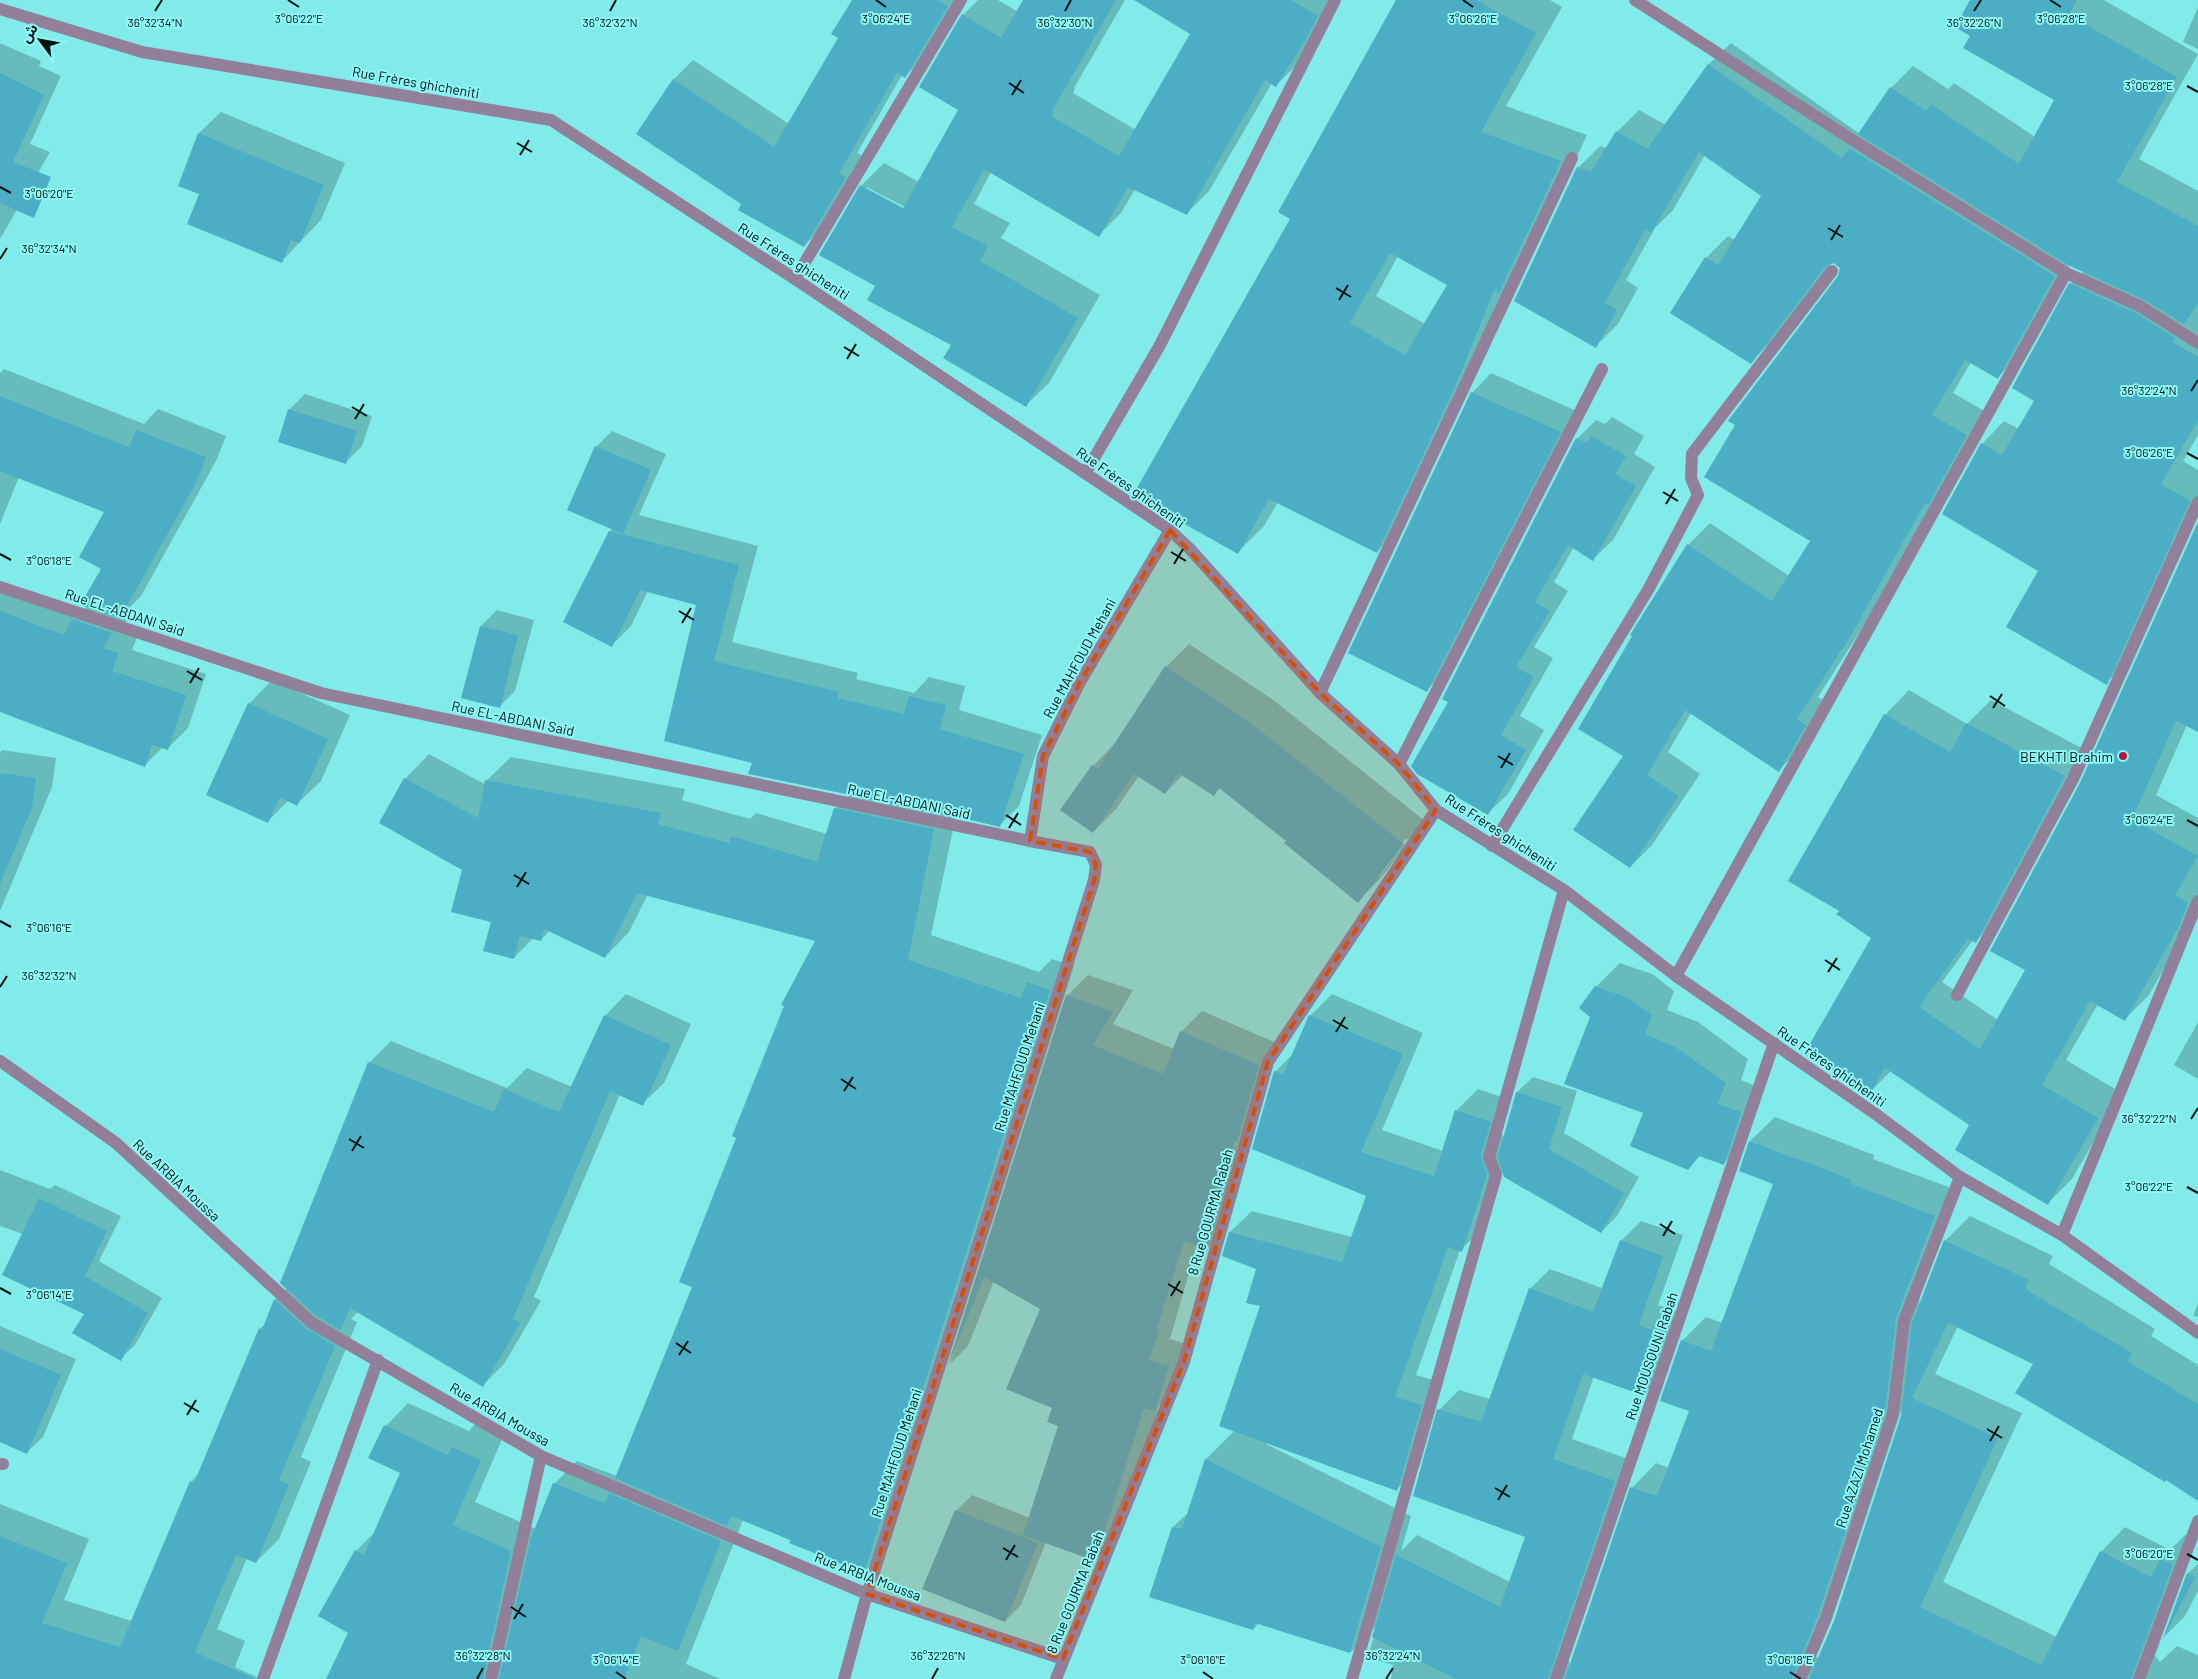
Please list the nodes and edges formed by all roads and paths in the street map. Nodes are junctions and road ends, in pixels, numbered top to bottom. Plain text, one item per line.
1 (961, 0) edge
2 (1335, 0) edge
3 (1635, 0) edge
4 (0, 9) edge
5 (1572, 158) dead end
6 (1832, 271) dead end
7 (2066, 273) junction
8 (795, 279) junction
9 (2198, 343) edge
10 (1602, 369) dead end
11 (1086, 472) junction
12 (2198, 502) edge
13 (1170, 530) junction
14 (0, 587) edge
15 (1320, 693) junction
16 (1399, 764) junction
17 (1436, 810) junction
18 (1030, 841) junction
19 (1492, 846) junction
20 (1564, 890) junction
21 (2198, 901) edge
22 (1676, 976) junction
23 (1957, 995) dead end
24 (1774, 1043) junction
25 (0, 1061) edge
26 (1960, 1177) junction
27 (2062, 1234) junction
28 (2198, 1333) edge
29 (378, 1360) junction
30 (541, 1456) junction
31 (2198, 1521) edge
32 (866, 1594) junction
33 (1063, 1659) junction
34 (263, 1679) edge
35 (490, 1679) edge
36 (844, 1679) edge
37 (1056, 1679) edge
38 (1352, 1679) edge
39 (1556, 1679) edge
40 (1800, 1679) edge
41 (2139, 1679) edge

1 - 8 street
2 - 11 street
3 - 7 street
4 - 8 street, Rue Frères ghicheniti
5 - 15 street
6 - 19 street
7 - 9 street
7 - 22 street
8 - 11 street, Rue Frères ghicheniti
10 - 16 street
11 - 13 street, Rue Frères ghicheniti
12 - 23 street
13 - 15 street, Rue Frères ghicheniti
13 - 18 street, Rue MAHFOUD Mehani
14 - 18 street, Rue EL-ABDANI Said
15 - 16 street, Rue Frères ghicheniti
16 - 17 street, Rue Frères ghicheniti
17 - 19 street, Rue Frères ghicheniti
17 - 33 street, 8 Rue GOURMA Rabah
18 - 32 street, Rue MAHFOUD Mehani
19 - 20 street, Rue Frères ghicheniti
20 - 22 street, Rue Frères ghicheniti
20 - 38 street
21 - 27 street
22 - 24 street, Rue Frères ghicheniti
24 - 26 street, Rue Frères ghicheniti
24 - 39 street, Rue MOUSOUNI Rabah
25 - 29 street, Rue ARBIA Moussa
26 - 27 street, Rue Frères ghicheniti
26 - 40 street, Rue AZAZI Mohamed
27 - 28 street, Rue Frères ghicheniti
29 - 30 street, Rue ARBIA Moussa
29 - 34 street
30 - 32 street, Rue ARBIA Moussa
30 - 35 street
31 - 41 street
32 - 33 street, Rue ARBIA Moussa
32 - 36 street, Rue MAHFOUD Mehani
33 - 37 street, 8 Rue GOURMA Rabah

